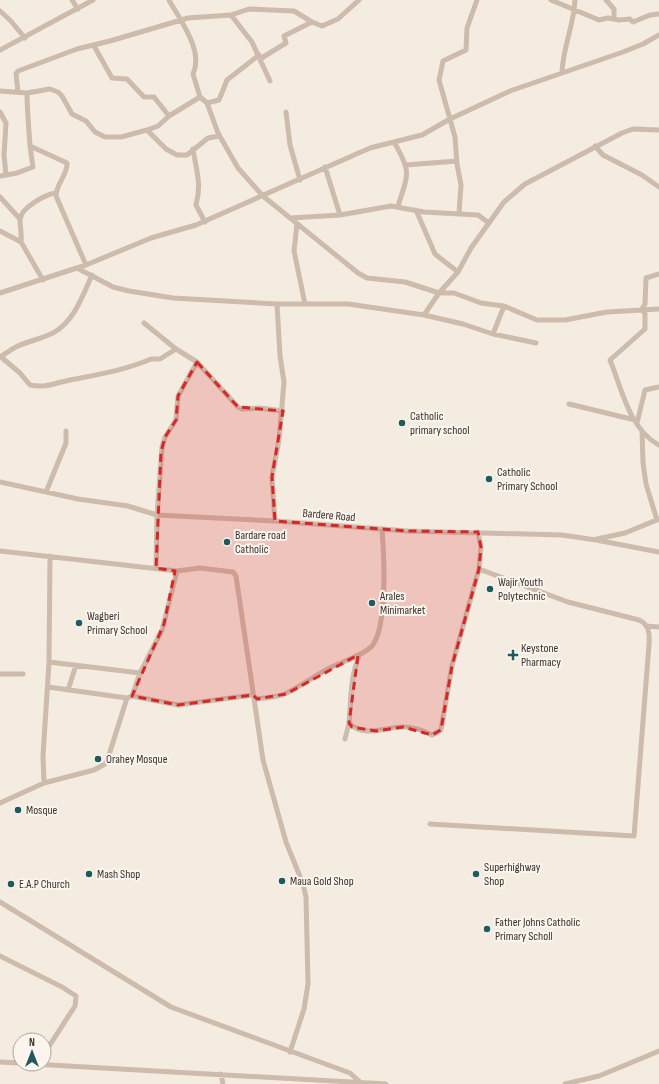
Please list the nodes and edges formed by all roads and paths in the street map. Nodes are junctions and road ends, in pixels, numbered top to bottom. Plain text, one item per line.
1 (72, 0) edge
2 (94, 0) edge
3 (169, 0) edge
4 (359, 0) edge
5 (477, 0) edge
6 (551, 0) edge
7 (575, 0) edge
8 (606, 0) edge
9 (78, 9) junction
10 (0, 11) edge
11 (575, 11) junction
12 (659, 14) edge
13 (231, 15) junction
14 (614, 19) junction
15 (181, 22) junction
16 (312, 22) junction
17 (659, 35) edge
18 (25, 38) junction
19 (94, 46) junction
20 (0, 50) edge
21 (260, 57) junction
22 (562, 72) junction
23 (270, 81) dead end
24 (0, 91) edge
25 (18, 92) junction
26 (28, 93) junction
27 (200, 97) junction
28 (207, 103) junction
29 (0, 112) edge
30 (286, 112) dead end
31 (169, 116) junction
32 (450, 119) junction
33 (147, 130) junction
34 (659, 130) edge
35 (219, 136) junction
36 (394, 142) junction
37 (30, 146) junction
38 (594, 146) junction
39 (193, 149) junction
40 (457, 161) junction
41 (406, 165) junction
42 (325, 167) junction
43 (6, 174) junction
44 (0, 176) edge
45 (300, 180) junction
46 (659, 187) edge
47 (56, 193) junction
48 (0, 196) edge
49 (263, 196) junction
50 (398, 206) junction
51 (416, 210) junction
52 (459, 213) junction
53 (340, 215) junction
54 (290, 218) junction
55 (20, 219) junction
56 (205, 222) junction
57 (489, 223) junction
58 (297, 224) junction
59 (0, 231) edge
60 (21, 242) junction
61 (86, 265) junction
62 (77, 268) junction
63 (458, 272) junction
64 (659, 274) edge
65 (92, 275) junction
66 (43, 280) junction
67 (0, 293) edge
68 (439, 293) junction
69 (278, 304) junction
70 (305, 304) junction
71 (504, 306) junction
72 (642, 309) junction
73 (659, 309) edge
74 (424, 315) junction
75 (144, 323) dead end
76 (494, 334) junction
77 (536, 343) dead end
78 (176, 349) junction
79 (0, 357) edge
80 (197, 362) junction
81 (659, 387) edge
82 (570, 404) dead end
83 (283, 411) junction
84 (636, 421) junction
85 (66, 431) dead end
86 (642, 431) junction
87 (659, 445) edge
88 (0, 482) edge
89 (46, 492) junction
90 (157, 515) junction
91 (658, 519) edge
92 (275, 520) junction
93 (382, 529) junction
94 (478, 532) junction
95 (596, 540) junction
96 (0, 551) edge
97 (659, 552) edge
98 (50, 556) junction
99 (156, 568) junction
100 (479, 569) junction
101 (177, 571) junction
102 (646, 626) junction
103 (659, 627) edge
104 (360, 654) junction
105 (50, 662) junction
106 (76, 665) junction
107 (140, 673) junction
108 (0, 674) edge
109 (23, 674) dead end
110 (48, 687) junction
111 (68, 690) junction
112 (253, 695) junction
113 (130, 697) junction
114 (349, 723) junction
115 (345, 739) dead end
116 (44, 783) junction
117 (0, 803) edge
118 (430, 824) dead end
119 (0, 902) edge
120 (0, 956) edge
121 (52, 1042) edge
122 (290, 1052) junction
123 (659, 1052) edge
124 (0, 1062) edge
125 (12, 1063) edge
126 (52, 1065) edge
127 (221, 1074) junction
128 (359, 1081) junction
129 (223, 1084) edge
130 (386, 1084) edge
131 (565, 1084) edge

1 - 9 street
2 - 9 street
3 - 15 street
4 - 16 street
5 - 32 street
6 - 11 street
7 - 11 street
8 - 14 street
9 - 18 street
10 - 18 street
11 - 14 street
11 - 22 street
12 - 14 street
13 - 15 street
13 - 16 street
13 - 21 street
15 - 19 street
15 - 27 street
16 - 21 street
17 - 22 street
18 - 20 street
19 - 25 street
19 - 31 street
21 - 23 street
21 - 28 street
22 - 32 street
24 - 25 street
25 - 26 street
26 - 33 street
26 - 37 street
27 - 28 street
27 - 31 street
28 - 35 street
29 - 43 street
30 - 45 street
31 - 33 street
32 - 36 street
32 - 40 street
33 - 39 street
34 - 38 street
35 - 39 street
35 - 49 street
36 - 41 street
36 - 42 street
37 - 43 street
37 - 47 street
38 - 46 street
38 - 57 street
39 - 56 street
40 - 41 street
40 - 52 street
41 - 50 street
42 - 45 street
42 - 53 street
43 - 44 street
45 - 49 street
47 - 55 street
47 - 61 street
48 - 55 street
49 - 54 street
49 - 56 street
50 - 51 street
50 - 53 street
51 - 52 street
51 - 63 street
52 - 57 street
53 - 54 street
54 - 58 street
55 - 60 street
56 - 61 street
57 - 63 street
58 - 68 street
58 - 70 street
59 - 60 street
60 - 66 street
61 - 62 street
62 - 65 street
62 - 66 street
63 - 68 street
64 - 72 street
65 - 69 street
65 - 79 street
66 - 67 street
68 - 71 street
68 - 74 street
69 - 70 street
69 - 83 street
70 - 74 street
71 - 72 street
71 - 76 street
72 - 73 street
72 - 84 street
74 - 76 street
75 - 78 street
76 - 77 street
78 - 79 street
78 - 80 street
80 - 83 street
80 - 90 street
81 - 84 street
82 - 84 street
83 - 92 street
84 - 86 street
85 - 89 street
86 - 87 street
86 - 91 street
88 - 89 street, Bardere Road
89 - 90 street, Bardere Road
90 - 92 street, Bardere Road
90 - 99 street
91 - 95 street
92 - 93 street, Bardere Road
93 - 94 street, Bardere Road
93 - 104 street
94 - 95 street, Bardere Road
94 - 100 street
95 - 97 street, Bardere Road
96 - 98 street
98 - 99 street
98 - 105 street
99 - 101 street
100 - 102 street
100 - 114 street
101 - 107 street
101 - 112 street
102 - 103 street
102 - 118 street
104 - 112 street
104 - 114 street
105 - 106 street
105 - 110 street
106 - 107 street
106 - 111 street
107 - 113 street
108 - 109 street
110 - 111 street
110 - 116 street
111 - 113 street
112 - 113 street
112 - 122 street
113 - 116 street
114 - 115 street
116 - 117 street
119 - 122 street
120 - 121 street
122 - 128 street
123 - 131 street
124 - 125 street
126 - 127 street
127 - 128 street
127 - 129 street
128 - 130 street

